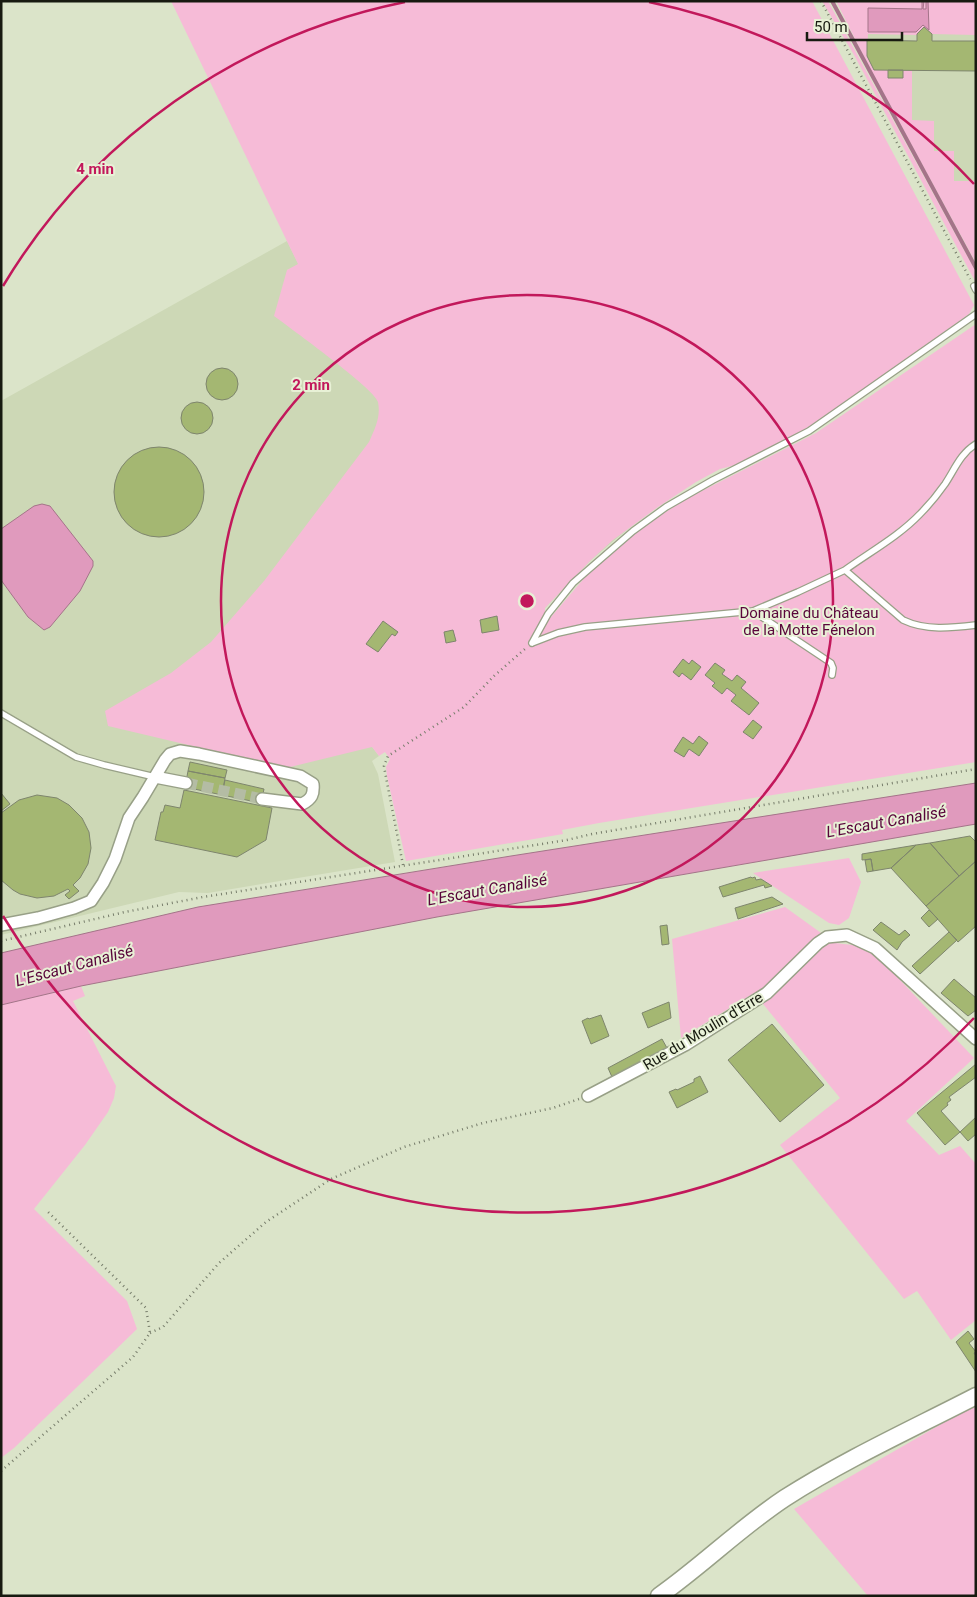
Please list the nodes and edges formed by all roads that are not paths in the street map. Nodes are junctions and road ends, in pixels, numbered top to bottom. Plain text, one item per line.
1 (976, 314) edge
2 (976, 444) edge
3 (845, 570) junction
4 (753, 611) junction
5 (976, 625) edge
6 (832, 675) dead end
7 (1, 713) edge
8 (155, 777) junction
9 (186, 783) tunnel mouth
10 (262, 799) tunnel mouth
11 (1, 925) edge
12 (976, 1021) edge
13 (966, 1029) junction
14 (976, 1038) edge
15 (588, 1096) road end
16 (976, 1396) edge
17 (659, 1596) edge

1 - 4 lane
2 - 3 lane
3 - 4 lane
3 - 5 lane
4 - 6 lane
7 - 8 lane
8 - 9 street
8 - 10 street
8 - 11 street
12 - 13 street
13 - 14 street, Rue du Moulin d'Erre
13 - 15 street, Rue du Moulin d'Erre
16 - 17 street

